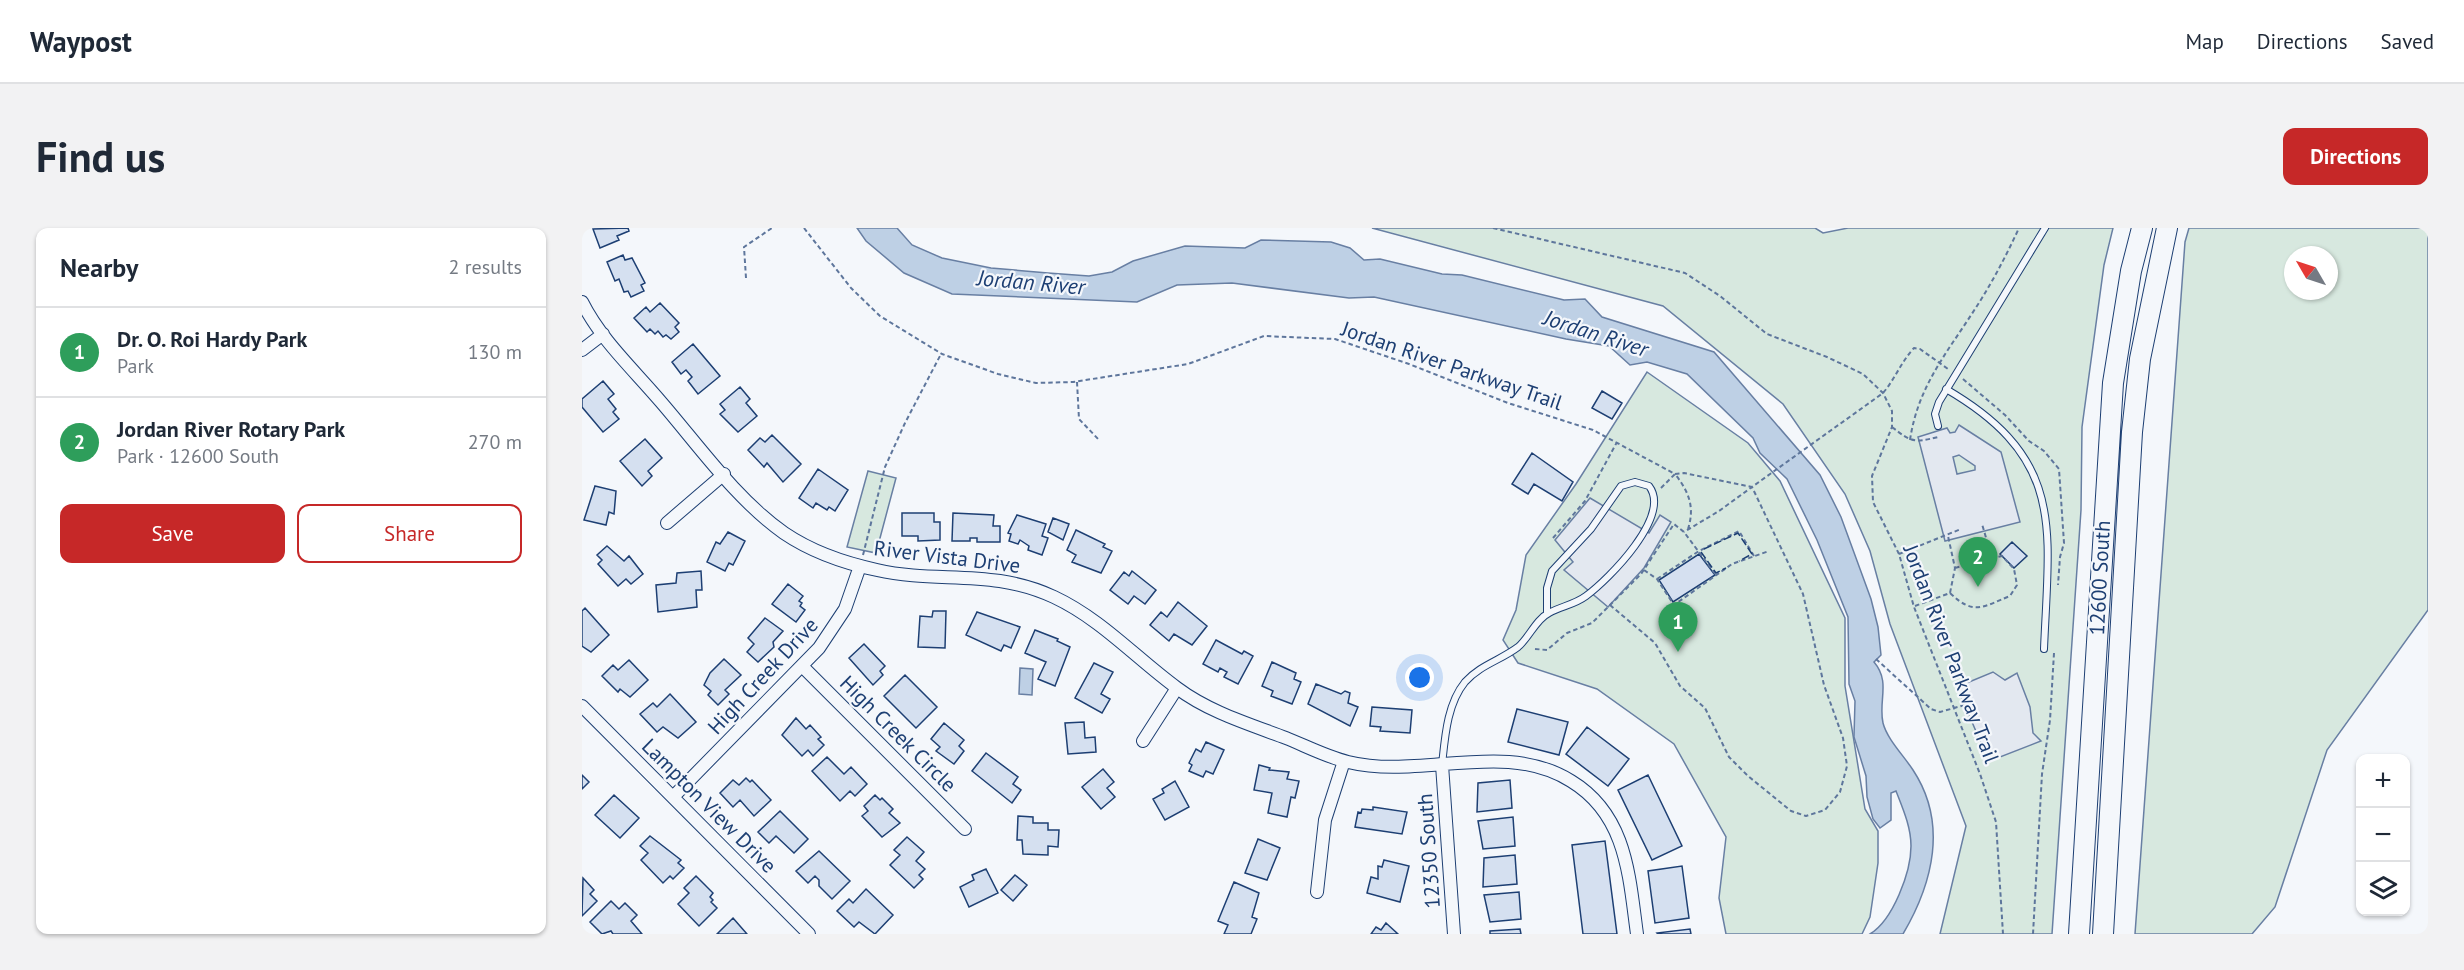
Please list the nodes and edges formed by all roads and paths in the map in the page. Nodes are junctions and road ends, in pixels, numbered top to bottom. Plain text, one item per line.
1 (772, 228) edge
2 (804, 228) edge
3 (1493, 228) edge
4 (2019, 228) edge
5 (2045, 228) edge
6 (2142, 228) edge
7 (2167, 228) edge
8 (746, 278) dead end
9 (582, 302) edge
10 (603, 334) junction
11 (582, 350) edge
12 (942, 354) junction
13 (1938, 363) junction
14 (1955, 374) junction
15 (1077, 382) junction
16 (1947, 390) junction
17 (1883, 393) junction
18 (1938, 426) dead end
19 (1892, 427) junction
20 (1940, 436) dead end
21 (1910, 440) junction
22 (1100, 441) dead end
23 (1617, 442) junction
24 (724, 474) junction
25 (1676, 474) junction
26 (1752, 488) junction
27 (1654, 492) junction
28 (667, 523) dead end
29 (1982, 524) dead end
30 (1688, 529) junction
31 (1961, 529) dead end
32 (1684, 532) junction
33 (1948, 536) junction
34 (1552, 538) dead end
35 (1699, 551) junction
36 (1769, 551) dead end
37 (1899, 554) junction
38 (1754, 556) junction
39 (1992, 558) junction
40 (860, 566) junction
41 (1955, 568) junction
42 (1644, 570) junction
43 (1716, 575) junction
44 (1658, 579) junction
45 (1950, 592) junction
46 (2058, 592) dead end
47 (1610, 605) junction
48 (1914, 607) junction
49 (1547, 613) junction
50 (1535, 649) dead end
51 (2044, 649) dead end
52 (2054, 650) dead end
53 (1876, 659) dead end
54 (803, 667) junction
55 (1176, 688) junction
56 (1972, 703) dead end
57 (582, 706) edge
58 (1953, 710) junction
59 (1143, 741) dead end
60 (1344, 761) junction
61 (1442, 765) junction
62 (673, 798) junction
63 (965, 829) dead end
64 (1317, 892) dead end
65 (809, 934) edge
66 (1454, 934) edge
67 (1637, 934) edge
68 (2003, 934) edge
69 (2033, 934) edge
70 (2079, 934) edge
71 (2103, 934) edge

1 - 8 path
2 - 12 path, Jordan River Parkway Trail
3 - 17 path
4 - 13 path
5 - 14 lane
6 - 70 main road, 12600 South
7 - 71 main road, 12600 South
9 - 10 street, River Vista Drive
10 - 11 street
10 - 24 street, River Vista Drive
12 - 15 path, Jordan River Parkway Trail
12 - 40 path
13 - 14 path
13 - 17 path
13 - 21 path
14 - 16 lane
14 - 46 path
15 - 22 path
15 - 23 path, Jordan River Parkway Trail
16 - 18 lane
16 - 51 lane
17 - 19 path
17 - 26 path
19 - 21 path
19 - 37 path, Jordan River Parkway Trail
20 - 21 path
23 - 25 path, Jordan River Parkway Trail
23 - 34 path
24 - 28 street
24 - 40 street, River Vista Drive
25 - 26 path, Jordan River Parkway Trail
25 - 27 path
25 - 30 path
26 - 30 path
26 - 47 path
27 - 49 lane
27 - 49 lane
29 - 39 path
30 - 32 path
31 - 33 path
32 - 35 path
32 - 42 path
33 - 37 path
33 - 41 path
35 - 38 path
35 - 43 path
35 - 44 path
36 - 38 path
37 - 48 path, Jordan River Parkway Trail
38 - 43 path
39 - 41 path
39 - 45 path
40 - 54 street, High Creek Drive
40 - 55 street, River Vista Drive
41 - 45 path
42 - 44 path
42 - 47 path
43 - 44 path
45 - 48 path
47 - 50 path
48 - 58 path, Jordan River Parkway Trail
49 - 61 lane
52 - 69 path
53 - 58 path
54 - 62 street, High Creek Drive
54 - 63 street, High Creek Circle
55 - 59 street
55 - 60 street, River Vista Drive
56 - 58 path
57 - 62 street, Lampton View Drive
58 - 68 path, Jordan River Parkway Trail
60 - 61 street, River Vista Drive
60 - 64 street
61 - 66 street, 12350 South
61 - 67 street, River Vista Drive
62 - 65 street, Lampton View Drive

